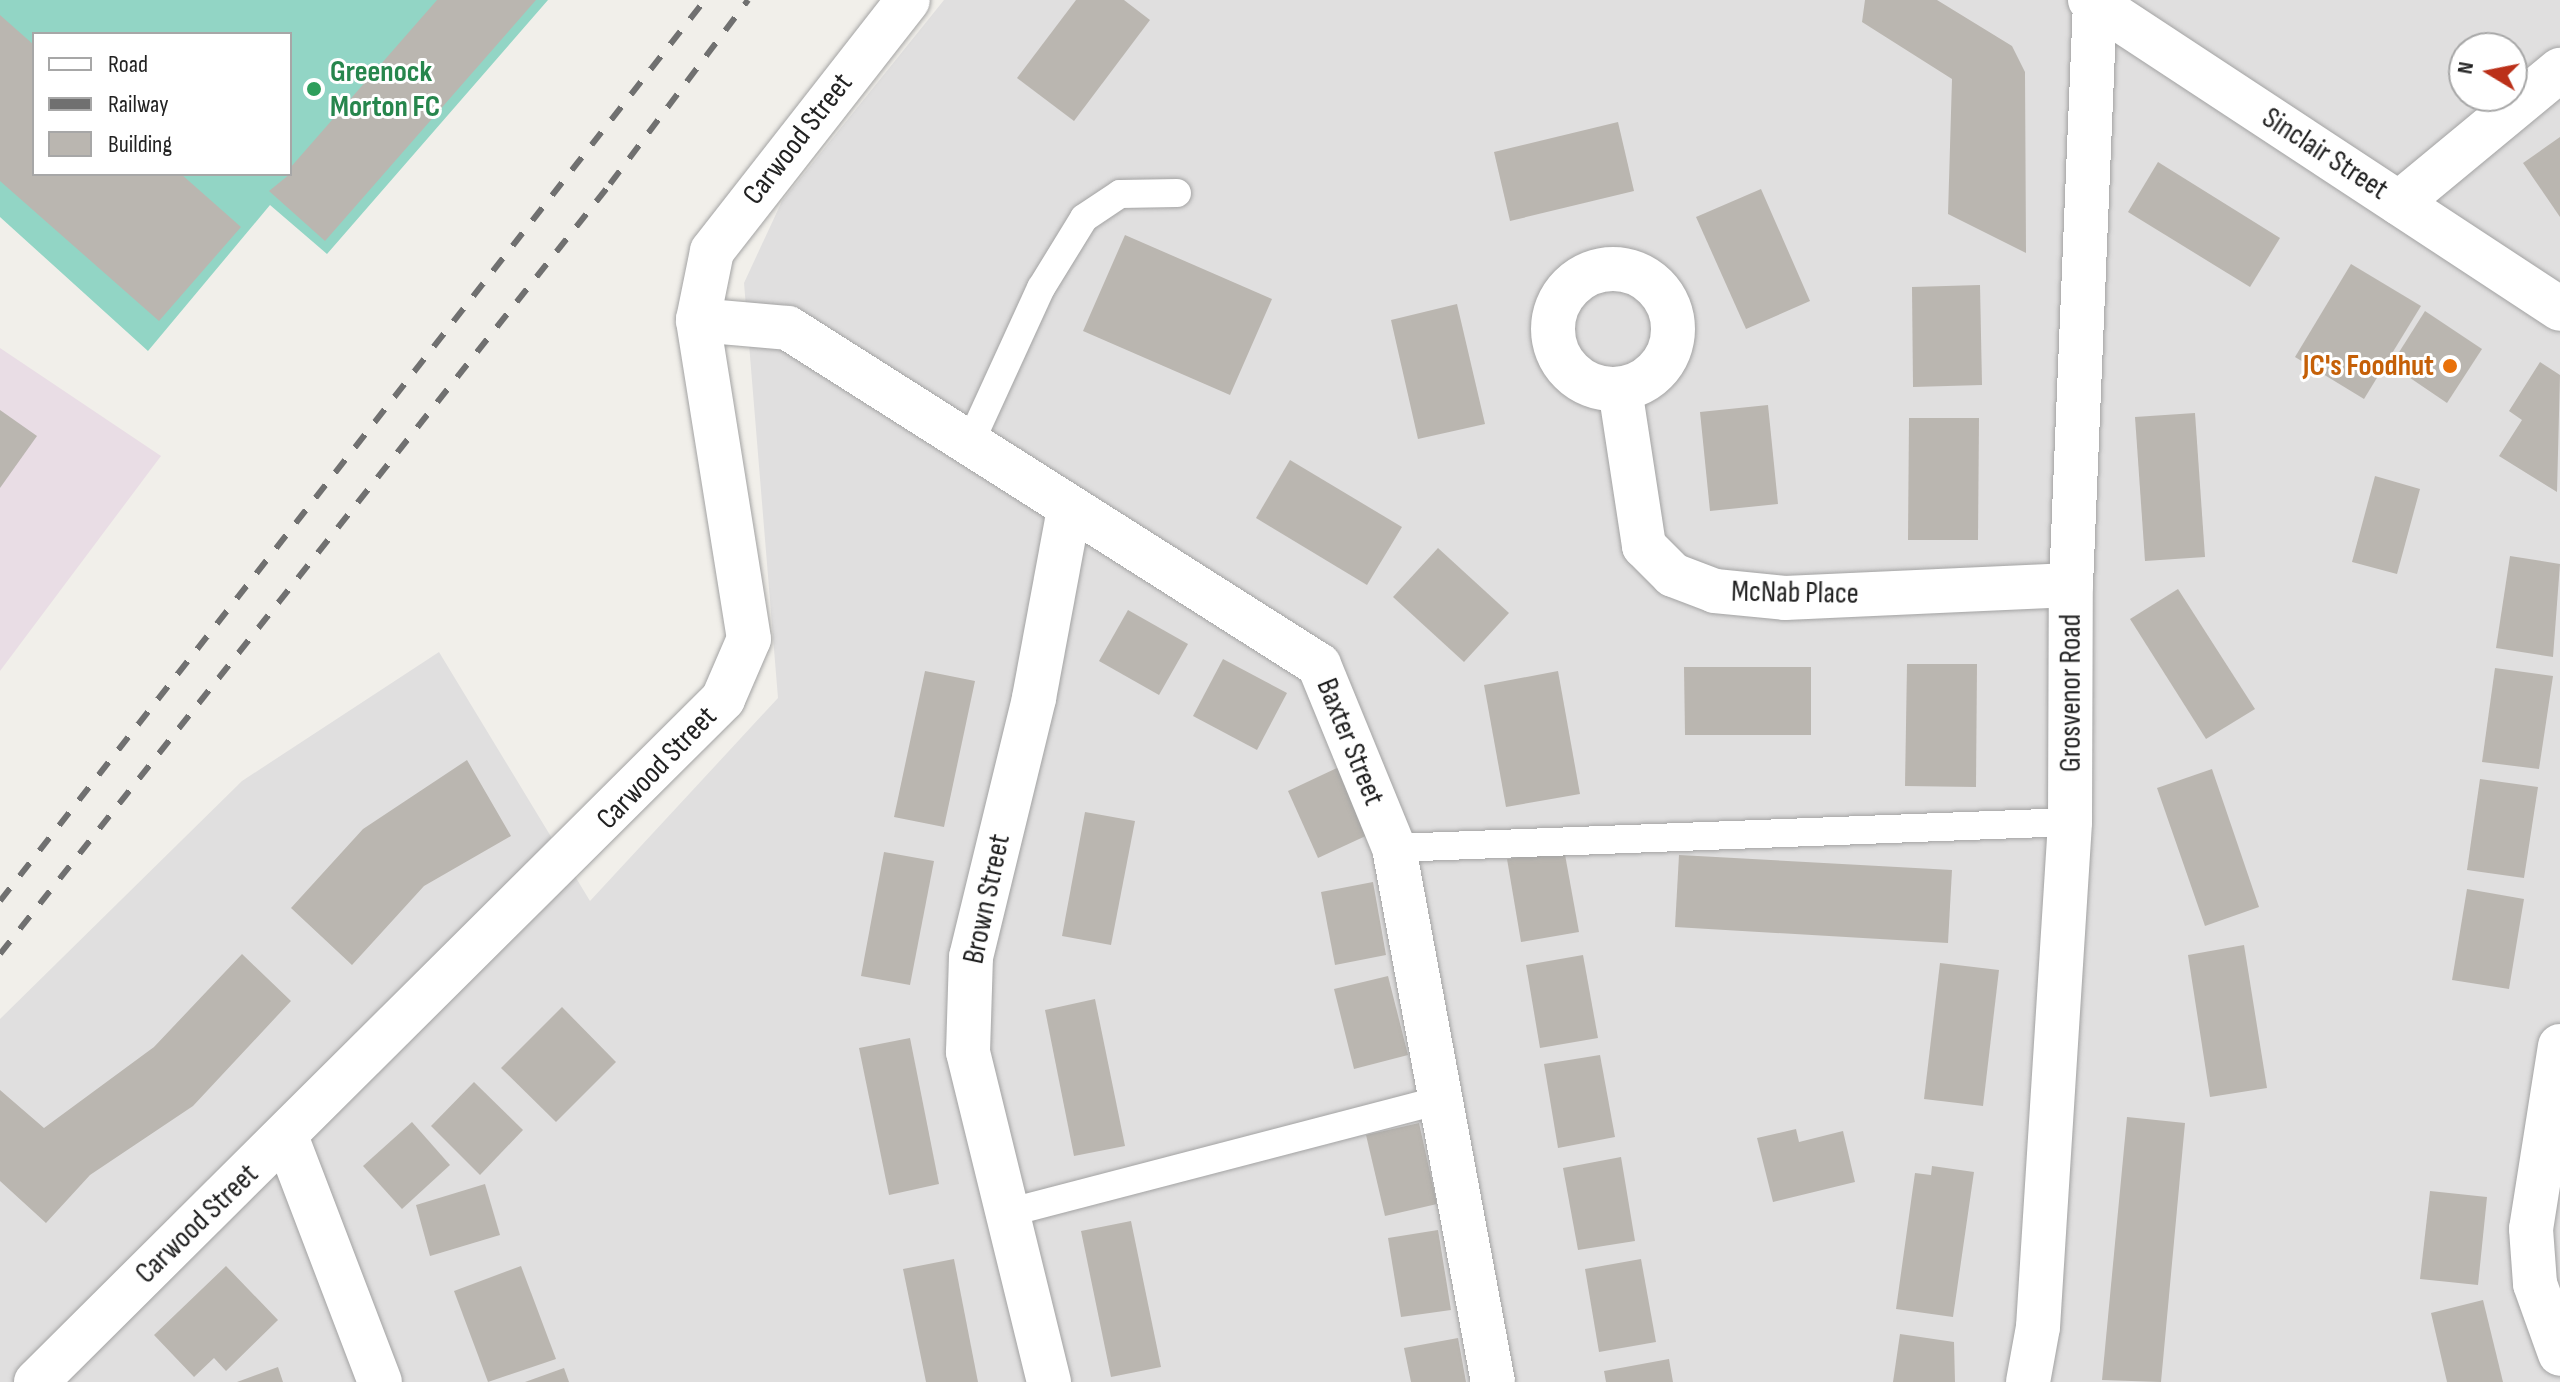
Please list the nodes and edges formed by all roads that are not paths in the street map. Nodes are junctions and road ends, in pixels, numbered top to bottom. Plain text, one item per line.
1 (908, 0) edge
2 (2093, 2) edge
3 (2560, 70) edge
4 (1177, 193) dead end
5 (2399, 203) junction
6 (2560, 309) edge
7 (698, 320) junction
8 (1620, 389) dead end
9 (969, 445) junction
10 (1069, 509) junction
11 (2071, 585) junction
12 (2070, 822) junction
13 (1394, 848) junction
14 (2560, 1046) edge
15 (1437, 1101) junction
16 (286, 1136) junction
17 (1007, 1213) junction
18 (2560, 1354) edge
19 (36, 1382) edge
20 (380, 1382) edge
21 (1049, 1382) edge
22 (1493, 1382) edge
23 (2028, 1382) edge

1 - 7 street, Carwood Street
2 - 5 street, Sinclair Street
2 - 11 street, Grosvenor Road
3 - 5 street
4 - 9 lane
5 - 6 street, Sinclair Street
7 - 9 street, Baxter Street
7 - 16 street, Carwood Street
8 - 11 street, McNab Place
9 - 10 street, Baxter Street
10 - 13 street, Baxter Street
10 - 17 street, Brown Street
11 - 12 street, Grosvenor Road
12 - 13 lane
12 - 23 street, Grosvenor Road
13 - 15 street, Baxter Street
14 - 18 street
15 - 17 lane
15 - 22 street, Baxter Street
16 - 19 street, Carwood Street
16 - 20 street
17 - 21 street, Brown Street

